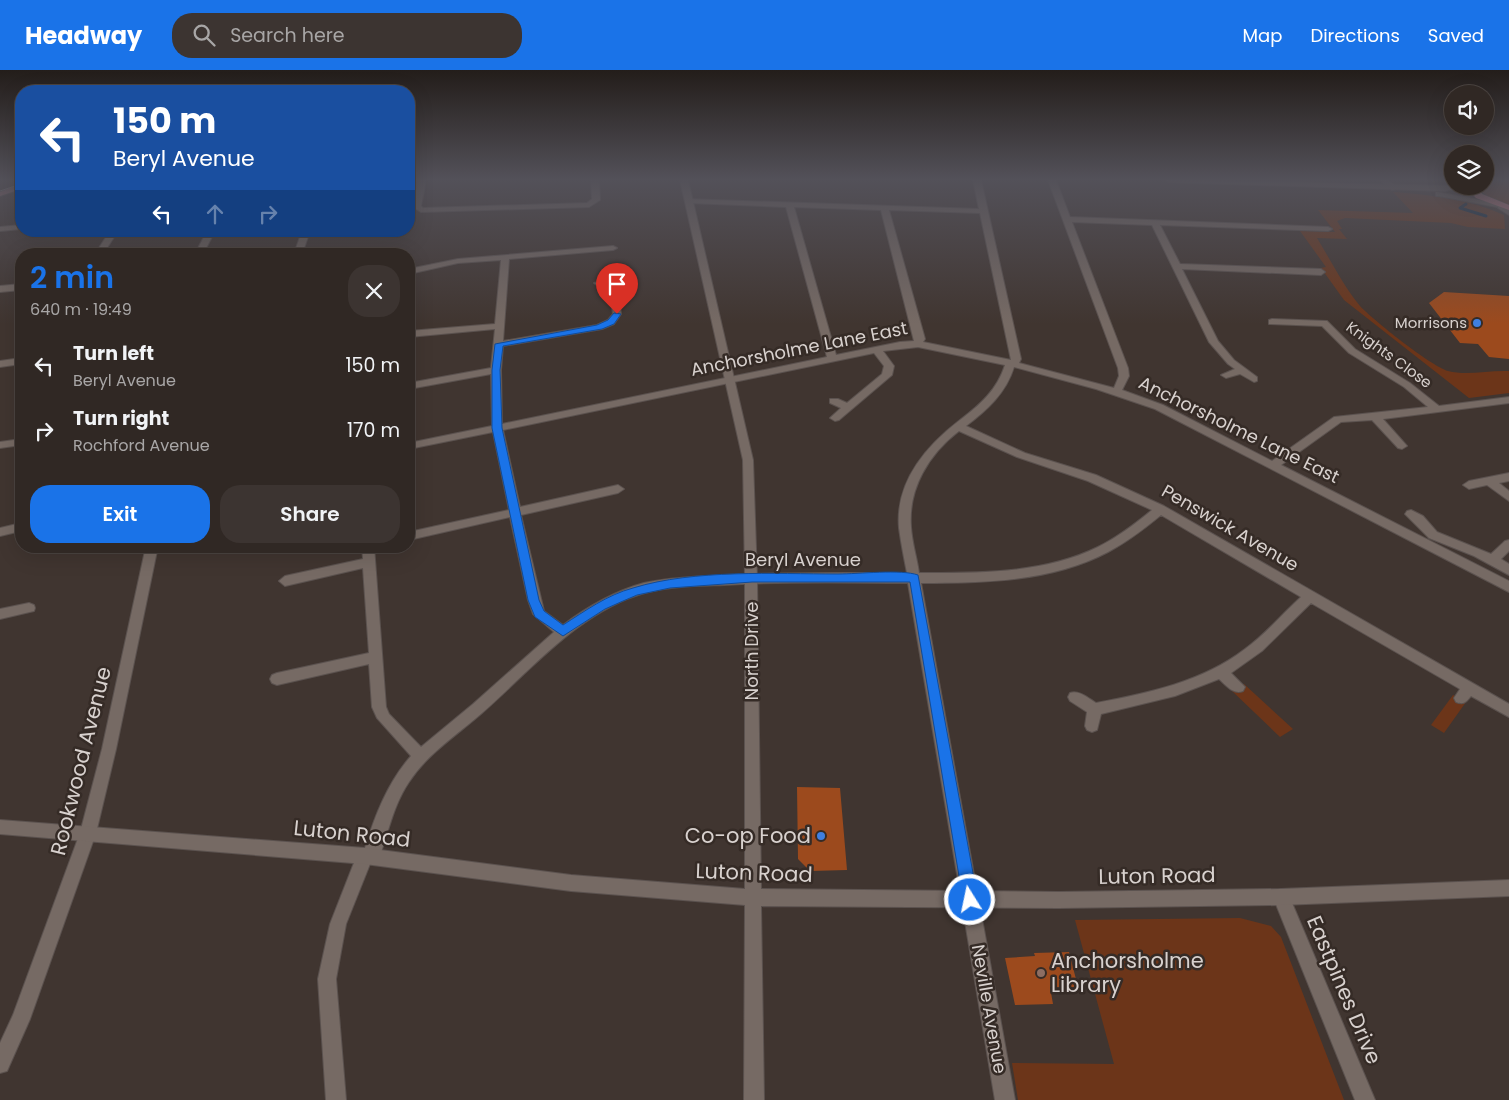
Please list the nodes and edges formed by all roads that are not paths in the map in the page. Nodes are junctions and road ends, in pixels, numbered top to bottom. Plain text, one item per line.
1 (14, 228) edge
2 (693, 228) edge
3 (796, 228) edge
4 (890, 228) edge
5 (988, 228) edge
6 (1069, 228) edge
7 (1158, 228) edge
8 (1305, 228) edge
9 (1328, 229) dead end
10 (0, 230) edge
11 (110, 237) edge
12 (103, 248) edge
13 (613, 248) dead end
14 (505, 257) junction
15 (1176, 266) junction
16 (415, 270) edge
17 (1321, 272) dead end
18 (598, 283) dead end
19 (15, 288) edge
20 (0, 289) edge
21 (1318, 315) dead end
22 (1272, 322) dead end
23 (1324, 323) junction
24 (501, 326) junction
25 (415, 333) edge
26 (499, 344) junction
27 (918, 344) junction
28 (877, 350) junction
29 (832, 358) junction
30 (15, 362) edge
31 (0, 364) edge
32 (1013, 364) junction
33 (496, 370) junction
34 (1242, 370) junction
35 (1226, 375) dead end
36 (730, 379) junction
37 (1254, 379) dead end
38 (415, 385) edge
39 (1117, 391) junction
40 (1509, 400) edge
41 (834, 401) dead end
42 (847, 408) junction
43 (1437, 409) junction
44 (835, 418) dead end
45 (1375, 418) junction
46 (960, 427) junction
47 (497, 428) junction
48 (15, 443) edge
49 (0, 445) edge
50 (415, 445) edge
51 (1402, 446) dead end
52 (1274, 465) junction
53 (1509, 477) edge
54 (1489, 481) junction
55 (1469, 485) dead end
56 (618, 489) dead end
57 (1509, 497) edge
58 (1160, 509) junction
59 (514, 512) junction
60 (1411, 514) dead end
61 (15, 528) edge
62 (0, 532) edge
63 (415, 535) edge
64 (1509, 544) edge
65 (151, 553) edge
66 (368, 553) edge
67 (1492, 560) junction
68 (368, 562) junction
69 (1509, 570) edge
70 (752, 578) junction
71 (914, 578) junction
72 (285, 581) dead end
73 (1509, 587) edge
74 (1310, 596) junction
75 (29, 608) dead end
76 (0, 614) edge
77 (563, 632) junction
78 (374, 657) junction
79 (1221, 672) junction
80 (277, 679) dead end
81 (1238, 687) dead end
82 (1075, 698) dead end
83 (1094, 709) junction
84 (1509, 711) edge
85 (1092, 726) dead end
86 (421, 757) junction
87 (0, 827) edge
88 (88, 833) junction
89 (368, 857) junction
90 (1509, 888) edge
91 (1281, 897) junction
92 (753, 898) junction
93 (970, 900) junction
94 (0, 1064) edge
95 (336, 1100) edge
96 (754, 1100) edge
97 (1005, 1100) edge
98 (1365, 1100) edge

1 - 10 street
2 - 36 street, North Drive
3 - 29 street
4 - 27 street
5 - 32 street
6 - 39 street
7 - 15 street
8 - 9 street
11 - 12 street
13 - 14 street
14 - 16 street
14 - 24 street
15 - 17 street
15 - 34 street
18 - 26 street
19 - 20 street
21 - 23 street, Knights Close
22 - 23 street, Knights Close
23 - 43 street, Knights Close
24 - 25 street
24 - 26 street
26 - 33 street
27 - 28 street, Anchorsholme Lane East
27 - 32 street, Anchorsholme Lane East
28 - 29 street, Anchorsholme Lane East
28 - 42 street
29 - 36 street, Anchorsholme Lane East
30 - 31 street
32 - 39 street, Anchorsholme Lane East
32 - 46 street, Neville Avenue
33 - 38 street
33 - 47 street
34 - 35 street
34 - 37 street
36 - 47 street, Anchorsholme Lane East
36 - 70 street, North Drive
39 - 52 street, Anchorsholme Lane East
40 - 43 street
41 - 42 street
42 - 44 street
43 - 45 street
45 - 51 street
45 - 52 street
46 - 58 street, Penswick Avenue
46 - 71 street, Neville Avenue
47 - 50 street, Anchorsholme Lane East
47 - 59 street
48 - 49 street
52 - 73 street, Anchorsholme Lane East
53 - 54 street
54 - 55 street
54 - 57 street
56 - 59 street
58 - 71 street, Beryl Avenue
58 - 74 street, Penswick Avenue
59 - 63 street
59 - 77 street
60 - 67 street
61 - 62 street
64 - 67 street
65 - 88 street, Rookwood Avenue
66 - 68 street
67 - 69 street
68 - 72 street
68 - 78 street
70 - 71 street, Beryl Avenue
70 - 77 street, Beryl Avenue
70 - 92 street, North Drive
71 - 93 street, Neville Avenue
74 - 79 street
74 - 84 street, Penswick Avenue
75 - 76 street
77 - 86 street, Beryl Avenue
78 - 80 street
78 - 86 street
79 - 81 street
79 - 83 street
82 - 83 street
83 - 85 street
86 - 89 street, Beryl Avenue
87 - 88 street, Luton Road
88 - 89 street, Luton Road
88 - 94 street, Rookwood Avenue
89 - 92 street, Luton Road
89 - 95 street, Beryl Avenue
90 - 91 street, Luton Road
91 - 93 street, Luton Road
91 - 98 street, Eastpines Drive
92 - 93 street, Luton Road
92 - 96 street, North Drive
93 - 97 street, Neville Avenue

